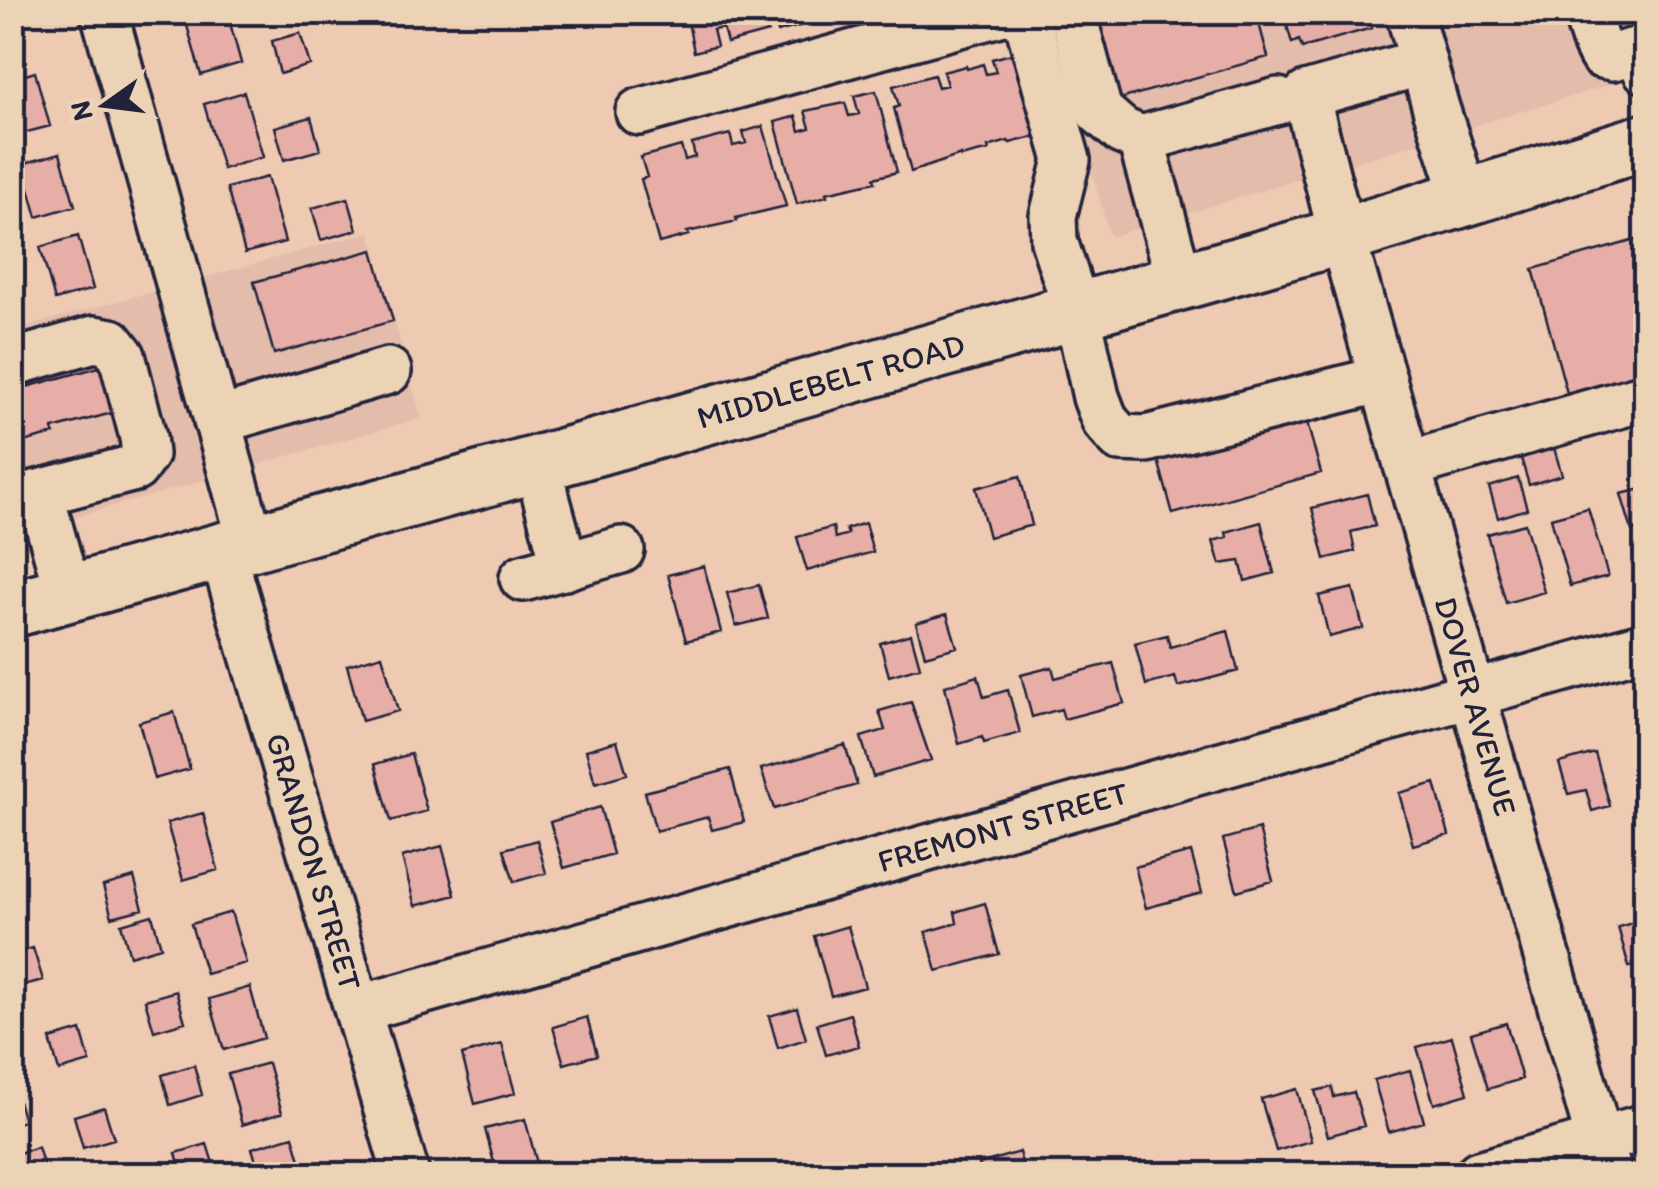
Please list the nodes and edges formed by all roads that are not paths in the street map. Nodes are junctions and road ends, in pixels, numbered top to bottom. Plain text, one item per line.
1 (104, 12) edge
2 (1004, 12) edge
3 (1025, 12) edge
4 (1072, 12) edge
5 (1409, 12) edge
6 (1586, 12) edge
7 (1643, 52) edge
8 (1398, 69) dead end
9 (1278, 101) dead end
10 (639, 112) dead end
11 (1141, 138) junction
12 (1646, 142) edge
13 (1465, 196) junction
14 (1342, 236) junction
15 (1180, 282) junction
16 (1078, 311) junction
17 (12, 363) edge
18 (388, 371) dead end
19 (1383, 379) junction
20 (1646, 397) edge
21 (217, 421) junction
22 (537, 464) junction
23 (1407, 465) junction
24 (26, 497) edge
25 (237, 546) junction
26 (621, 550) dead end
27 (68, 594) junction
28 (12, 610) edge
29 (1646, 645) edge
30 (1472, 694) junction
31 (358, 1010) junction
32 (1646, 1127) edge
33 (1605, 1158) edge
34 (406, 1174) edge
35 (1479, 1174) edge

1 - 21 street, GRANDON STREET
2 - 10 street
3 - 16 street
4 - 11 street
5 - 13 street
6 - 7 street
8 - 14 street, DOVER AVENUE
9 - 11 street
11 - 15 street
12 - 13 main road, MIDDLEBELT ROAD
13 - 14 main road, MIDDLEBELT ROAD
14 - 15 main road, MIDDLEBELT ROAD
14 - 19 street, DOVER AVENUE
15 - 16 main road, MIDDLEBELT ROAD
16 - 19 street
16 - 22 main road, MIDDLEBELT ROAD
17 - 24 street
18 - 21 street
19 - 23 street, DOVER AVENUE
20 - 23 street
21 - 25 street, GRANDON STREET
22 - 25 main road, MIDDLEBELT ROAD
22 - 26 street
23 - 30 street, DOVER AVENUE
24 - 27 street
25 - 27 main road, MIDDLEBELT ROAD
25 - 31 street, GRANDON STREET
27 - 28 main road, MIDDLEBELT ROAD
29 - 30 street, FREMONT STREET
30 - 31 street, FREMONT STREET
30 - 33 street, DOVER AVENUE
31 - 34 street, GRANDON STREET
32 - 33 street
33 - 35 street

